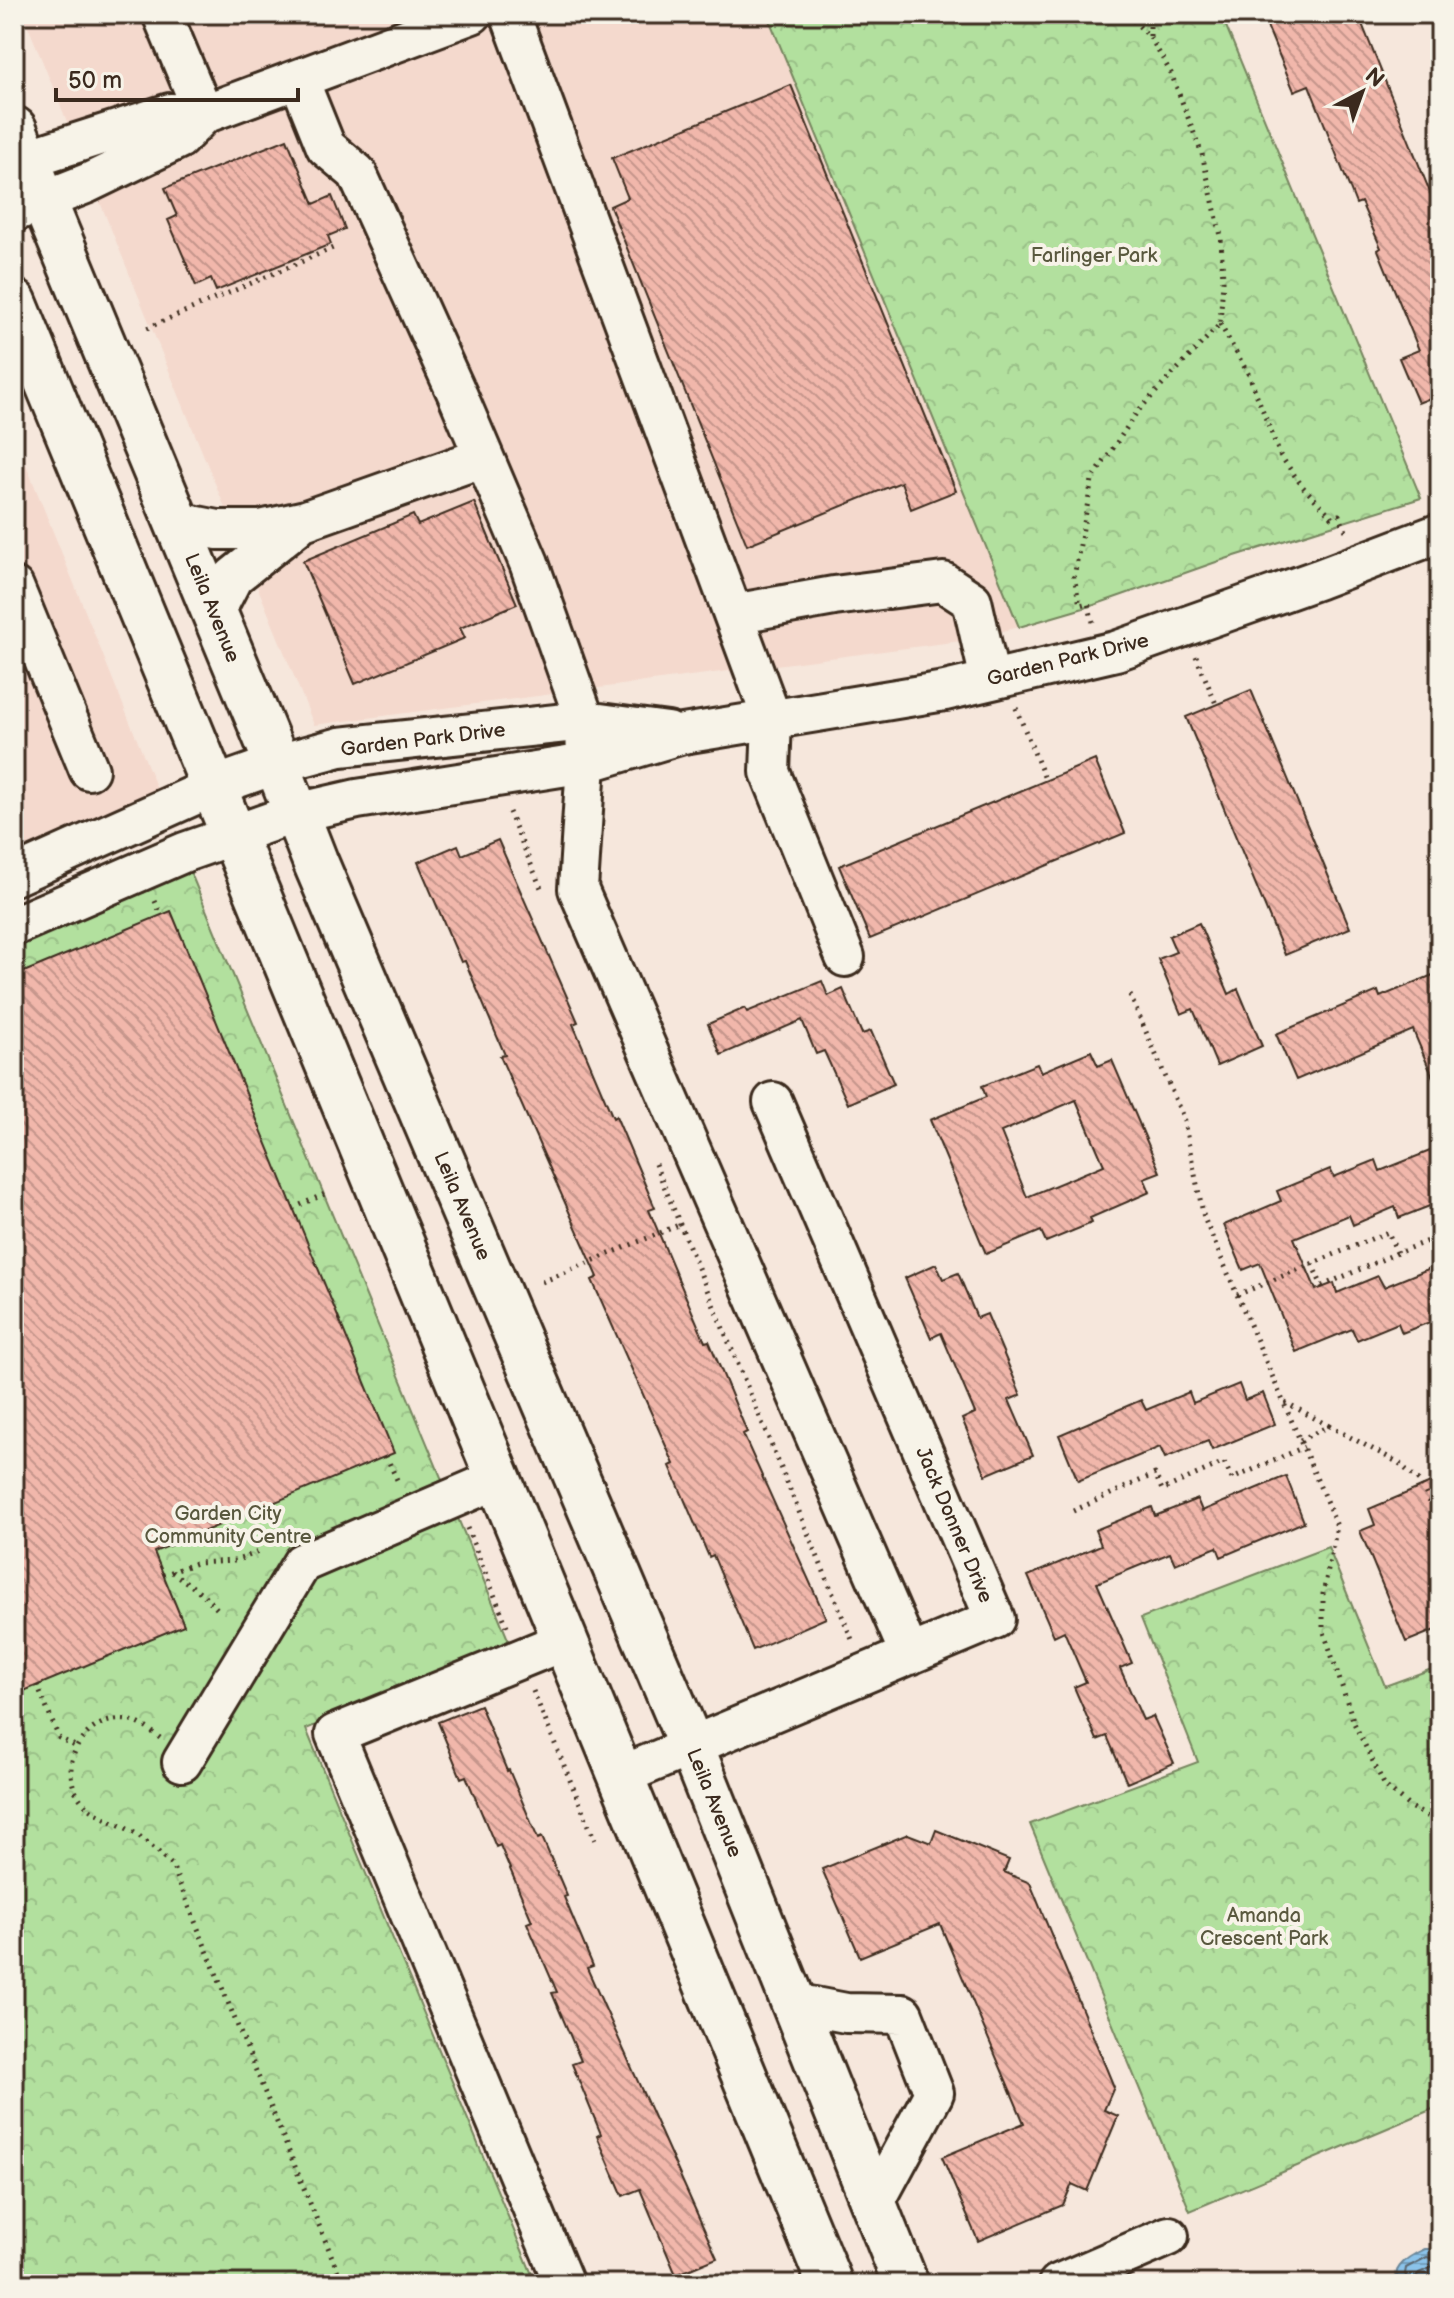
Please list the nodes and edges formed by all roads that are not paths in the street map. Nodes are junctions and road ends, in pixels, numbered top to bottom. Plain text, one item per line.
1 (162, 14) edge
2 (472, 14) edge
3 (510, 14) edge
4 (400, 26) edge
5 (299, 80) junction
6 (204, 114) junction
7 (18, 150) edge
8 (29, 206) edge
9 (14, 302) edge
10 (484, 457) junction
11 (306, 520) junction
12 (177, 522) junction
13 (1440, 533) edge
14 (14, 587) edge
15 (214, 614) junction
16 (733, 614) junction
17 (998, 678) junction
18 (772, 719) junction
19 (585, 721) junction
20 (683, 734) junction
21 (586, 763) junction
22 (277, 764) junction
23 (89, 770) dead end
24 (215, 786) junction
25 (296, 813) junction
26 (234, 834) junction
27 (14, 876) edge
28 (14, 926) edge
29 (845, 957) dead end
30 (773, 1102) dead end
31 (498, 1479) junction
32 (564, 1641) junction
33 (910, 1655) junction
34 (691, 1746) junction
35 (182, 1762) road end
36 (620, 1776) junction
37 (794, 2003) junction
38 (874, 2204) junction
39 (1169, 2236) dead end
40 (564, 2284) edge
41 (830, 2284) edge
42 (906, 2284) edge
43 (1058, 2284) edge

1 - 6 street
2 - 4 street
3 - 16 street
4 - 5 street
5 - 6 street
5 - 10 street
6 - 7 street
6 - 8 street
7 - 8 main road, Leila Avenue
8 - 12 main road, Leila Avenue
9 - 24 main road
10 - 11 street
10 - 19 street
11 - 12 street
11 - 15 street
12 - 15 main road, Leila Avenue
13 - 17 street, Garden Park Drive
14 - 23 street
15 - 22 main road, Leila Avenue
16 - 17 street
16 - 18 street
17 - 18 street, Garden Park Drive
18 - 20 street, Garden Park Drive
18 - 29 street
19 - 20 street, Garden Park Drive
19 - 21 street
19 - 22 street, Garden Park Drive
20 - 21 street, Garden Park Drive
21 - 25 street, Garden Park Drive
21 - 33 street
22 - 24 street, Garden Park Drive
22 - 25 main road, Leila Avenue
24 - 26 main road
24 - 27 street, Garden Park Drive
25 - 26 street, Garden Park Drive
25 - 34 main road, Leila Avenue
26 - 28 street, Garden Park Drive
26 - 31 main road
30 - 33 street, Jack Donner Drive
31 - 32 main road
31 - 35 street
32 - 36 main road
32 - 40 street
33 - 34 street, Jack Donner Drive
34 - 36 street, Jack Donner Drive
34 - 37 main road, Leila Avenue
36 - 41 main road
37 - 38 main road, Leila Avenue
37 - 38 street
38 - 42 main road, Leila Avenue
39 - 43 street

